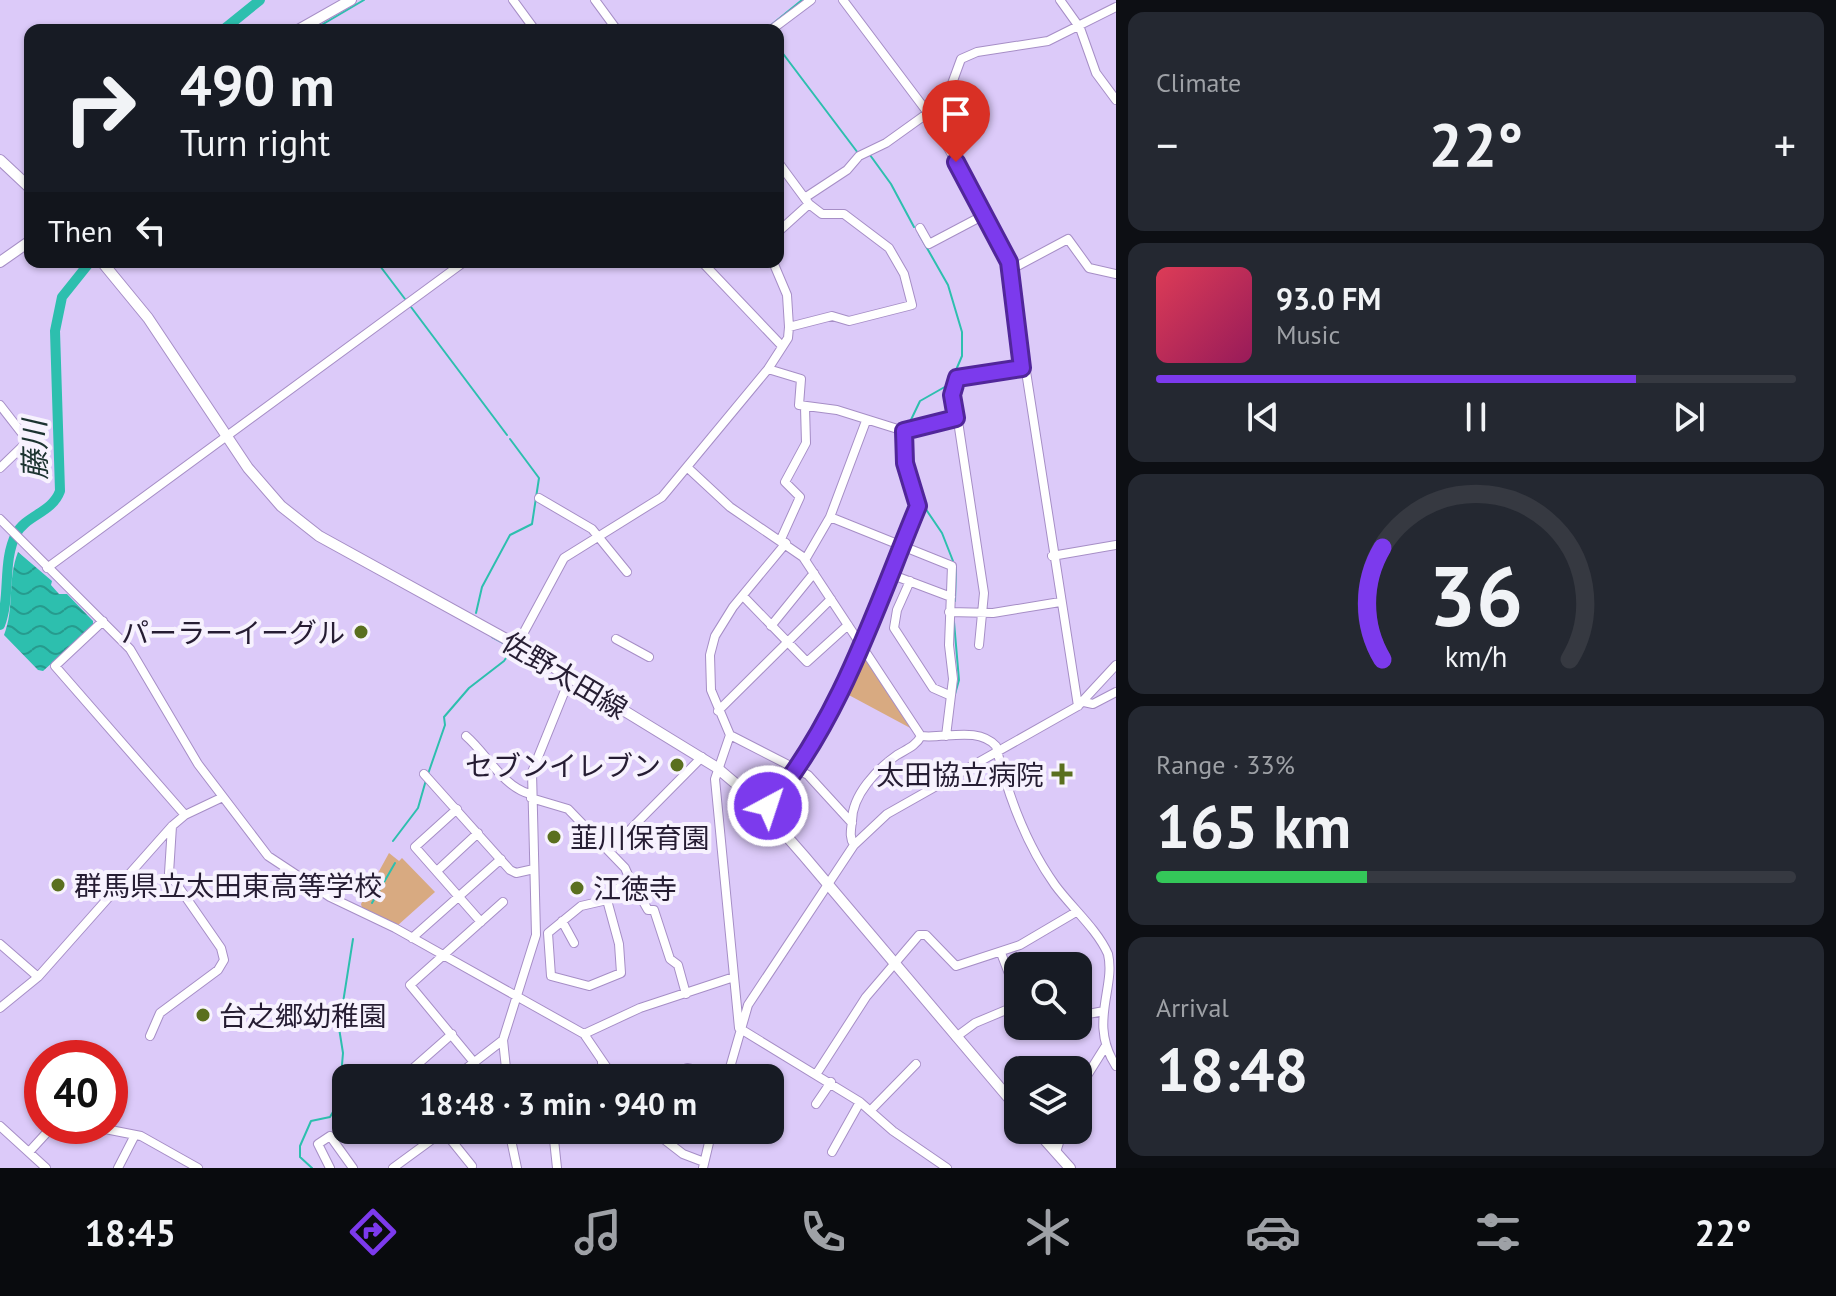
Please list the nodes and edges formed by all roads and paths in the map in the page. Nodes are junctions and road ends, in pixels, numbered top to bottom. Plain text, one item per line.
1 (351, 0) edge
2 (513, 0) edge
3 (595, 0) edge
4 (811, 0) edge
5 (843, 0) edge
6 (1060, 0) edge
7 (1116, 7) edge
8 (309, 24) edge
9 (531, 24) edge
10 (613, 24) edge
11 (779, 24) edge
12 (1080, 28) junction
13 (1116, 100) edge
14 (928, 114) junction
15 (0, 160) edge
16 (784, 170) edge
17 (24, 182) edge
18 (807, 200) junction
19 (984, 215) junction
20 (784, 225) edge
21 (920, 228) dead end
22 (24, 245) edge
23 (0, 262) edge
24 (107, 268) edge
25 (456, 268) edge
26 (708, 268) edge
27 (776, 268) edge
28 (1008, 271) junction
29 (1116, 274) edge
30 (789, 327) junction
31 (782, 346) junction
32 (1022, 368) junction
33 (768, 369) junction
34 (0, 405) edge
35 (805, 407) junction
36 (956, 418) junction
37 (866, 421) junction
38 (904, 431) junction
39 (228, 438) junction
40 (0, 468) edge
41 (688, 468) junction
42 (539, 498) dead end
43 (830, 517) junction
44 (0, 519) edge
45 (599, 535) junction
46 (783, 541) junction
47 (1116, 545) edge
48 (901, 547) junction
49 (1052, 556) junction
50 (810, 567) junction
51 (47, 568) junction
52 (627, 572) dead end
53 (890, 574) junction
54 (910, 581) junction
55 (743, 596) junction
56 (951, 597) junction
57 (831, 599) junction
58 (1060, 602) junction
59 (949, 612) junction
60 (981, 614) junction
61 (103, 621) junction
62 (848, 625) junction
63 (771, 626) junction
64 (616, 639) dead end
65 (787, 642) junction
66 (861, 643) junction
67 (517, 645) junction
68 (979, 645) dead end
69 (649, 657) dead end
70 (1116, 665) edge
71 (570, 678) junction
72 (1116, 692) edge
73 (949, 695) junction
74 (1081, 704) junction
75 (718, 711) junction
76 (730, 735) junction
77 (466, 736) dead end
78 (921, 736) junction
79 (946, 736) junction
80 (997, 750) junction
81 (702, 757) junction
82 (716, 767) junction
83 (798, 770) junction
84 (426, 776) dead end
85 (530, 796) junction
86 (223, 797) junction
87 (457, 809) junction
88 (764, 810) junction
89 (185, 815) junction
90 (852, 823) junction
91 (172, 826) junction
92 (478, 833) junction
93 (854, 845) junction
94 (609, 851) junction
95 (501, 859) junction
96 (534, 869) junction
97 (437, 871) junction
98 (629, 877) junction
99 (828, 883) junction
100 (458, 896) junction
101 (607, 900) junction
102 (503, 902) dead end
103 (1076, 912) junction
104 (562, 921) junction
105 (481, 922) junction
106 (536, 935) junction
107 (548, 936) junction
108 (412, 938) junction
109 (574, 943) dead end
110 (0, 944) edge
111 (1001, 953) junction
112 (443, 955) junction
113 (1004, 961) edge
114 (893, 963) junction
115 (1113, 964) edge
116 (38, 977) junction
117 (734, 977) junction
118 (686, 994) junction
119 (518, 997) junction
120 (0, 1008) edge
121 (1004, 1011) edge
122 (1104, 1011) junction
123 (1092, 1013) edge
124 (739, 1028) junction
125 (452, 1034) junction
126 (584, 1034) junction
127 (150, 1036) dead end
128 (956, 1037) junction
129 (1116, 1039) edge
130 (503, 1040) junction
131 (1105, 1044) junction
132 (602, 1057) junction
133 (474, 1062) junction
134 (418, 1064) edge
135 (472, 1064) edge
136 (506, 1064) edge
137 (602, 1064) edge
138 (606, 1064) edge
139 (730, 1064) edge
140 (916, 1064) dead end
141 (1092, 1066) edge
142 (1116, 1066) edge
143 (817, 1073) junction
144 (831, 1082) junction
145 (1004, 1093) edge
146 (860, 1102) junction
147 (816, 1104) dead end
148 (870, 1111) junction
149 (0, 1126) edge
150 (135, 1135) junction
151 (425, 1144) edge
152 (455, 1144) edge
153 (512, 1144) edge
154 (554, 1144) edge
155 (670, 1144) edge
156 (710, 1144) edge
157 (1049, 1144) edge
158 (1059, 1144) edge
159 (29, 1152) junction
160 (832, 1152) dead end
161 (1056, 1152) junction
162 (472, 1166) dead end
163 (706, 1166) edge
164 (46, 1168) edge
165 (118, 1168) edge
166 (198, 1168) edge
167 (330, 1168) edge
168 (353, 1168) edge
169 (393, 1168) edge
170 (517, 1168) edge
171 (557, 1168) edge
172 (947, 1168) edge
173 (1070, 1168) edge

1 - 8 main road
2 - 9 street
3 - 10 street
4 - 11 street
5 - 14 street
6 - 12 street
7 - 12 street
12 - 13 street
12 - 14 street
14 - 18 street
14 - 19 street
15 - 17 main road
16 - 18 street
18 - 20 street
18 - 30 street
19 - 21 street
19 - 28 street
22 - 23 main road
24 - 39 main road, 佐野太田線
25 - 39 street
26 - 31 street
27 - 30 street
28 - 29 street
28 - 32 street
30 - 31 street
31 - 33 street
32 - 36 street
32 - 49 street
33 - 35 street
33 - 41 street
34 - 40 street
35 - 37 street
35 - 46 street
36 - 38 street
36 - 60 street
37 - 38 street
37 - 43 street
38 - 48 street
39 - 51 street
39 - 67 main road, 佐野太田線
41 - 45 street
41 - 46 street
42 - 45 street
43 - 48 street
43 - 50 street
44 - 51 street
45 - 52 street
45 - 67 street
46 - 50 street
46 - 55 street
47 - 49 street
48 - 53 street
48 - 56 street
49 - 58 street
50 - 57 street
50 - 63 street
51 - 61 street
53 - 54 street
53 - 66 street
54 - 56 street
54 - 73 street
55 - 63 street
55 - 75 street
56 - 59 street
57 - 62 street
57 - 65 street
58 - 60 street
58 - 74 street
59 - 60 street
59 - 73 street
60 - 68 street
61 - 86 street
61 - 89 street
62 - 65 street
62 - 66 street
63 - 65 street
64 - 69 street
65 - 75 street
66 - 78 street
66 - 83 street
67 - 71 main road, 佐野太田線
70 - 74 street
71 - 81 main road, 佐野太田線
71 - 85 street
72 - 74 street
73 - 79 street
74 - 80 street
75 - 76 street
76 - 82 street
76 - 83 street
77 - 85 street
78 - 79 street
78 - 90 street
79 - 80 street
80 - 93 street
80 - 103 street
81 - 82 main road, 佐野太田線
81 - 94 street
82 - 88 main road, 佐野太田線
82 - 117 street
83 - 88 street
83 - 90 street
84 - 87 street
85 - 94 street
85 - 96 street
86 - 89 street
86 - 108 street
87 - 92 street
87 - 97 street
88 - 99 main road, 佐野太田線
89 - 91 street
90 - 93 street
91 - 116 street
91 - 127 street
92 - 95 street
92 - 97 street
93 - 99 street
94 - 98 street
95 - 96 street
95 - 100 street
96 - 106 street
97 - 100 street
98 - 101 street
98 - 118 street
99 - 114 main road, 佐野太田線
99 - 124 street
100 - 105 street
100 - 108 street
101 - 104 street
101 - 107 street
102 - 105 street
103 - 111 street
103 - 115 street
104 - 107 street
104 - 109 street
105 - 112 street
106 - 107 street
106 - 119 street
108 - 112 street
110 - 116 street
111 - 113 street
111 - 114 street
112 - 119 street
112 - 125 street
114 - 128 main road, 佐野太田線
114 - 143 street
115 - 122 street
116 - 120 street
117 - 118 street
117 - 124 street
118 - 126 street
119 - 126 street
119 - 130 street
121 - 128 street
122 - 123 street
122 - 131 street
124 - 139 street
124 - 143 street
125 - 133 street
125 - 134 street
126 - 132 street
128 - 145 main road, 佐野太田線
129 - 131 street
130 - 133 street
130 - 136 street
131 - 141 street
131 - 142 street
132 - 137 street
132 - 138 street
133 - 135 street
140 - 148 street
143 - 144 street
144 - 146 street
144 - 147 street
146 - 148 street
146 - 160 street
148 - 172 street
149 - 159 street
150 - 159 street
150 - 165 street
150 - 166 street
151 - 169 street
152 - 162 street
153 - 170 street
154 - 171 street
155 - 163 street
156 - 163 street
157 - 161 main road
158 - 161 street
159 - 164 street
161 - 173 main road
167 - 168 street

